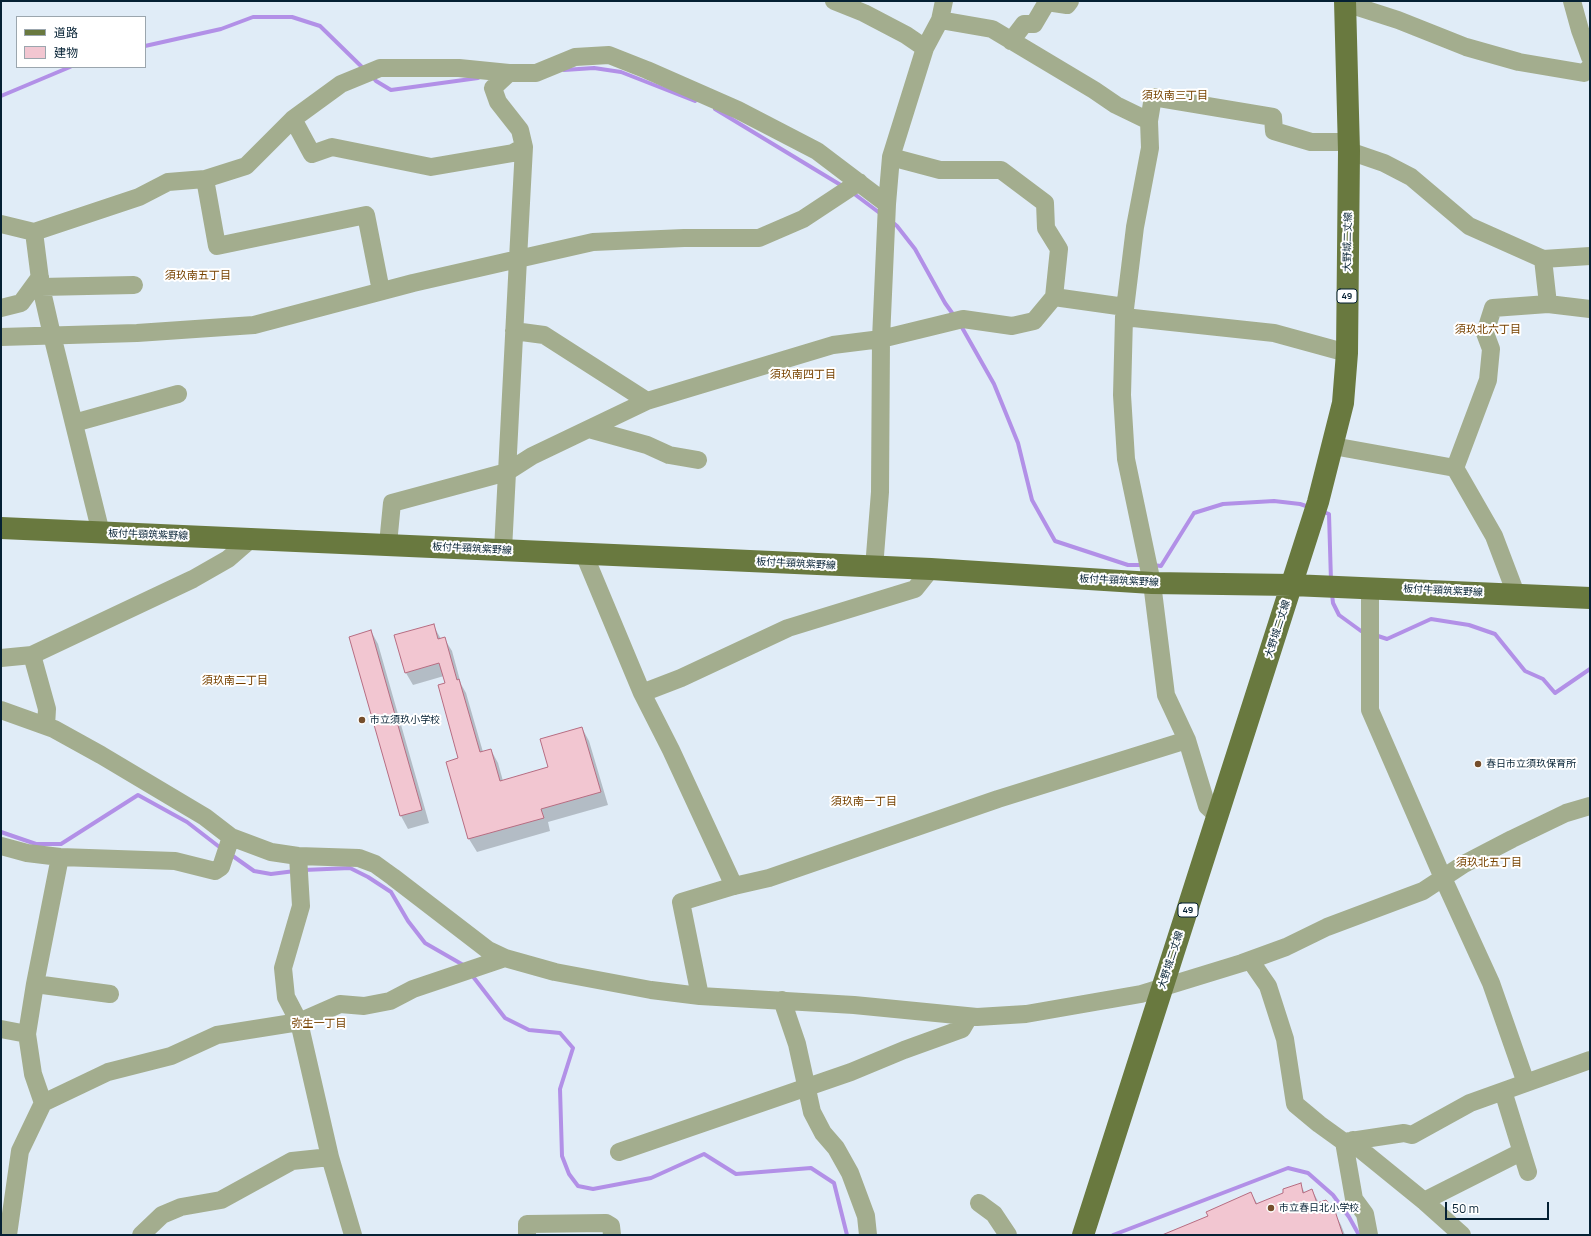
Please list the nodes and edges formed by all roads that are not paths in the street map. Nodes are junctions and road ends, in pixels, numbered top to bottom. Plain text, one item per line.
1 (834, 1) edge
2 (944, 1) edge
3 (1070, 1) edge
4 (1572, 1) edge
5 (1345, 2) edge
6 (940, 20) junction
7 (1011, 40) junction
8 (925, 48) junction
9 (1589, 69) edge
10 (509, 73) junction
11 (293, 119) junction
12 (1149, 121) junction
13 (524, 147) junction
14 (1349, 147) junction
15 (891, 156) junction
16 (205, 179) junction
17 (859, 182) junction
18 (887, 204) junction
19 (1, 224) edge
20 (34, 232) junction
21 (1590, 256) edge
22 (518, 259) junction
23 (1543, 259) junction
24 (41, 282) junction
25 (134, 284) dead end
26 (381, 291) junction
27 (1054, 297) junction
28 (1548, 304) junction
29 (1, 308) edge
30 (1590, 309) edge
31 (1124, 312) junction
32 (514, 331) junction
33 (52, 335) junction
34 (1, 337) edge
35 (881, 339) junction
36 (1347, 353) junction
37 (178, 394) dead end
38 (647, 401) junction
39 (74, 423) junction
40 (589, 429) junction
41 (1333, 446) junction
42 (698, 460) dead end
43 (1455, 468) junction
44 (507, 472) junction
45 (1, 528) edge
46 (101, 533) junction
47 (250, 539) junction
48 (388, 544) junction
49 (503, 550) junction
50 (584, 554) junction
51 (874, 568) junction
52 (931, 569) junction
53 (1152, 583) junction
54 (1292, 585) junction
55 (1370, 588) junction
56 (1516, 594) junction
57 (1590, 598) edge
58 (32, 655) junction
59 (1, 658) edge
60 (642, 693) junction
61 (1, 710) edge
62 (46, 726) junction
63 (1187, 740) junction
64 (1590, 806) edge
65 (1218, 816) junction
66 (230, 842) junction
67 (1, 846) edge
68 (298, 856) junction
69 (60, 857) junction
70 (1443, 878) junction
71 (734, 886) junction
72 (505, 958) junction
73 (1250, 960) junction
74 (35, 984) junction
75 (1162, 989) junction
76 (110, 994) dead end
77 (700, 996) junction
78 (782, 1000) junction
79 (969, 1017) junction
80 (299, 1022) junction
81 (1, 1029) edge
82 (27, 1034) junction
83 (1590, 1060) edge
84 (1526, 1083) junction
85 (806, 1087) junction
86 (1503, 1091) junction
87 (43, 1103) junction
88 (1349, 1141) junction
89 (619, 1152) dead end
90 (1521, 1152) junction
91 (330, 1157) junction
92 (1528, 1172) dead end
93 (1424, 1201) junction
94 (979, 1203) dead end
95 (8, 1235) edge
96 (141, 1235) edge
97 (353, 1235) edge
98 (527, 1235) edge
99 (612, 1235) edge
100 (868, 1235) edge
101 (1008, 1235) edge
102 (1083, 1235) edge
103 (1369, 1235) edge
104 (1462, 1235) edge

1 - 8 street
2 - 6 street
3 - 7 street
4 - 9 street
5 - 9 street
5 - 14 main road, 大野城二丈線 / 49
6 - 7 street
6 - 8 street
7 - 12 street
8 - 15 street
10 - 11 street
10 - 13 street
10 - 17 street
11 - 13 street
11 - 16 street
12 - 14 street
12 - 31 street
13 - 22 street
14 - 23 street
14 - 36 main road, 大野城二丈線 / 49
15 - 18 street
15 - 27 street
16 - 20 street
16 - 26 street
17 - 18 street
17 - 22 street
18 - 35 street
19 - 20 street
20 - 24 street
21 - 23 street
22 - 26 street
22 - 32 street
23 - 28 street
24 - 25 street
24 - 29 street
24 - 33 street
26 - 33 street
27 - 31 street
27 - 35 street
28 - 30 street
28 - 43 street
31 - 36 street
31 - 53 street
32 - 38 street
32 - 44 street
33 - 34 street
33 - 39 street
35 - 38 street
35 - 51 street
36 - 41 main road, 大野城二丈線 / 49
37 - 39 street
38 - 40 street
39 - 46 street
40 - 42 street
40 - 44 street
41 - 43 street
41 - 54 main road, 大野城二丈線 / 49
43 - 56 street
44 - 48 street
44 - 49 street
45 - 46 main road, 板付牛頸筑紫野線
46 - 47 main road, 板付牛頸筑紫野線
47 - 48 main road, 板付牛頸筑紫野線
47 - 58 street
48 - 49 main road, 板付牛頸筑紫野線
49 - 50 main road, 板付牛頸筑紫野線
50 - 51 main road, 板付牛頸筑紫野線
50 - 60 street
51 - 52 main road, 板付牛頸筑紫野線
52 - 53 main road, 板付牛頸筑紫野線
52 - 60 street
53 - 54 main road, 板付牛頸筑紫野線
53 - 63 street
54 - 55 main road, 板付牛頸筑紫野線
54 - 65 main road, 大野城二丈線 / 49
55 - 56 main road, 板付牛頸筑紫野線
55 - 70 street
56 - 57 main road, 板付牛頸筑紫野線
58 - 59 street
58 - 62 street
60 - 71 street
61 - 62 street
62 - 66 street
63 - 65 street
63 - 71 street
64 - 70 street
65 - 75 main road, 大野城二丈線 / 49
66 - 68 street
66 - 69 street
67 - 69 street
68 - 72 street
68 - 80 street
69 - 74 street
70 - 73 street
70 - 84 street
71 - 77 street
72 - 77 street
72 - 80 street
73 - 75 street
73 - 88 street
74 - 76 street
74 - 82 street
75 - 79 street
75 - 102 main road, 大野城二丈線 / 49
77 - 78 street
78 - 79 street
78 - 85 street
79 - 85 street
80 - 87 street
80 - 91 street
81 - 82 street
82 - 87 street
83 - 84 street
84 - 86 street
85 - 89 street
85 - 100 street
86 - 88 street
86 - 90 street
87 - 95 street
88 - 93 street
88 - 103 street
90 - 92 street
90 - 93 street
91 - 96 street
91 - 97 street
93 - 104 street
94 - 101 street
98 - 99 street

